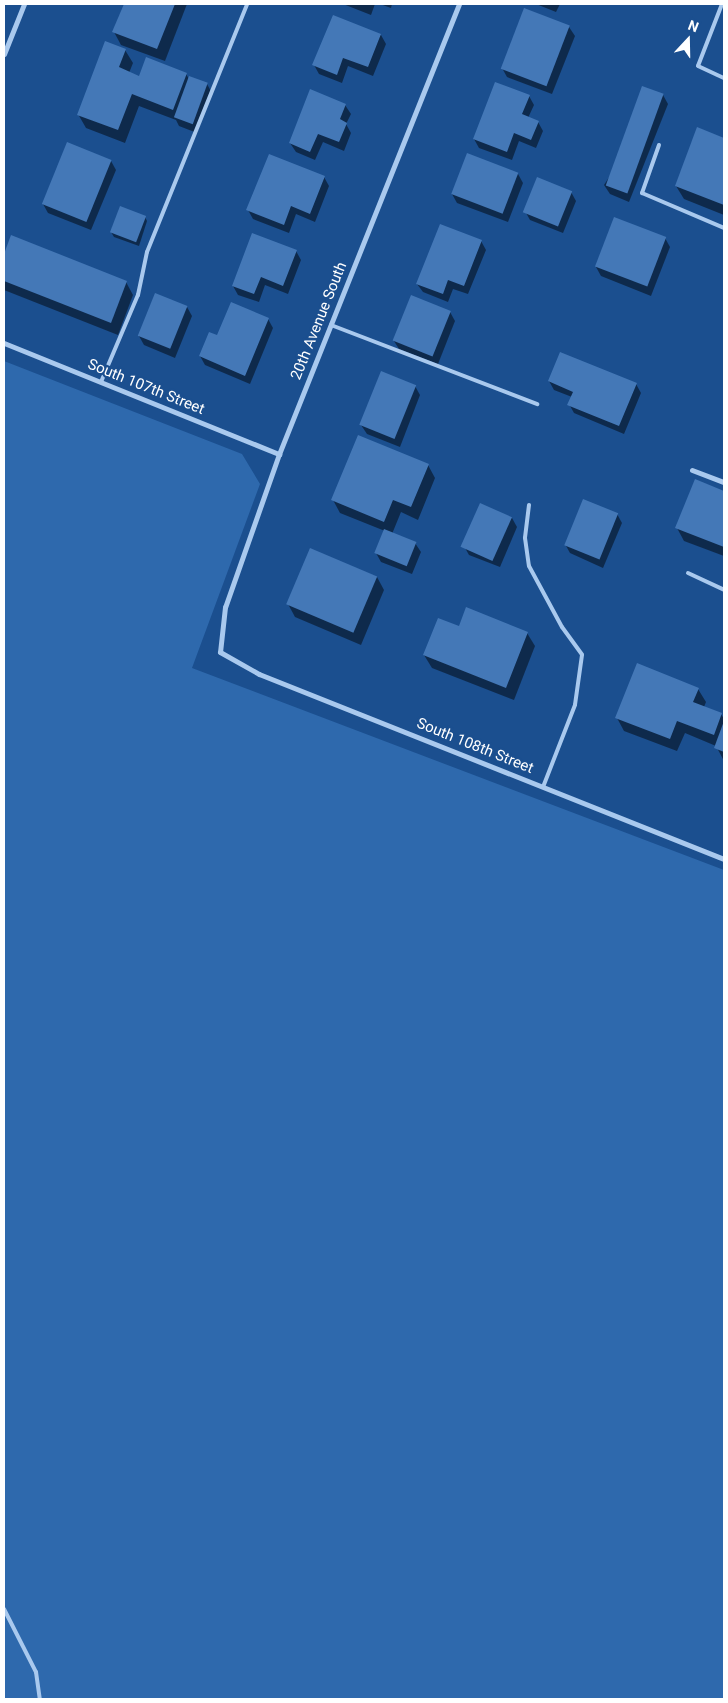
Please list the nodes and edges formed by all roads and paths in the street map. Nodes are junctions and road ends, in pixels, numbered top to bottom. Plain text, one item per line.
1 (24, 4) edge
2 (247, 4) edge
3 (459, 4) edge
4 (722, 4) edge
5 (4, 54) edge
6 (724, 78) edge
7 (659, 146) dead end
8 (724, 228) edge
9 (331, 325) junction
10 (4, 343) edge
11 (101, 382) junction
12 (537, 404) dead end
13 (279, 454) junction
14 (692, 470) dead end
15 (724, 482) edge
16 (528, 505) dead end
17 (688, 573) dead end
18 (724, 590) edge
19 (220, 652) joint
20 (543, 787) junction
21 (724, 859) edge
22 (4, 1609) edge
23 (40, 1699) edge

1 - 5 street
2 - 11 lane
3 - 9 street, 20th Avenue South
4 - 6 lane
7 - 8 lane
9 - 12 lane
9 - 13 street, 20th Avenue South
10 - 11 street, South 107th Street
11 - 13 street, South 107th Street
13 - 19 street, 20th Avenue South
14 - 15 street
16 - 20 lane
17 - 18 lane
19 - 20 street, South 108th Street
20 - 21 street, South 108th Street
22 - 23 lane

